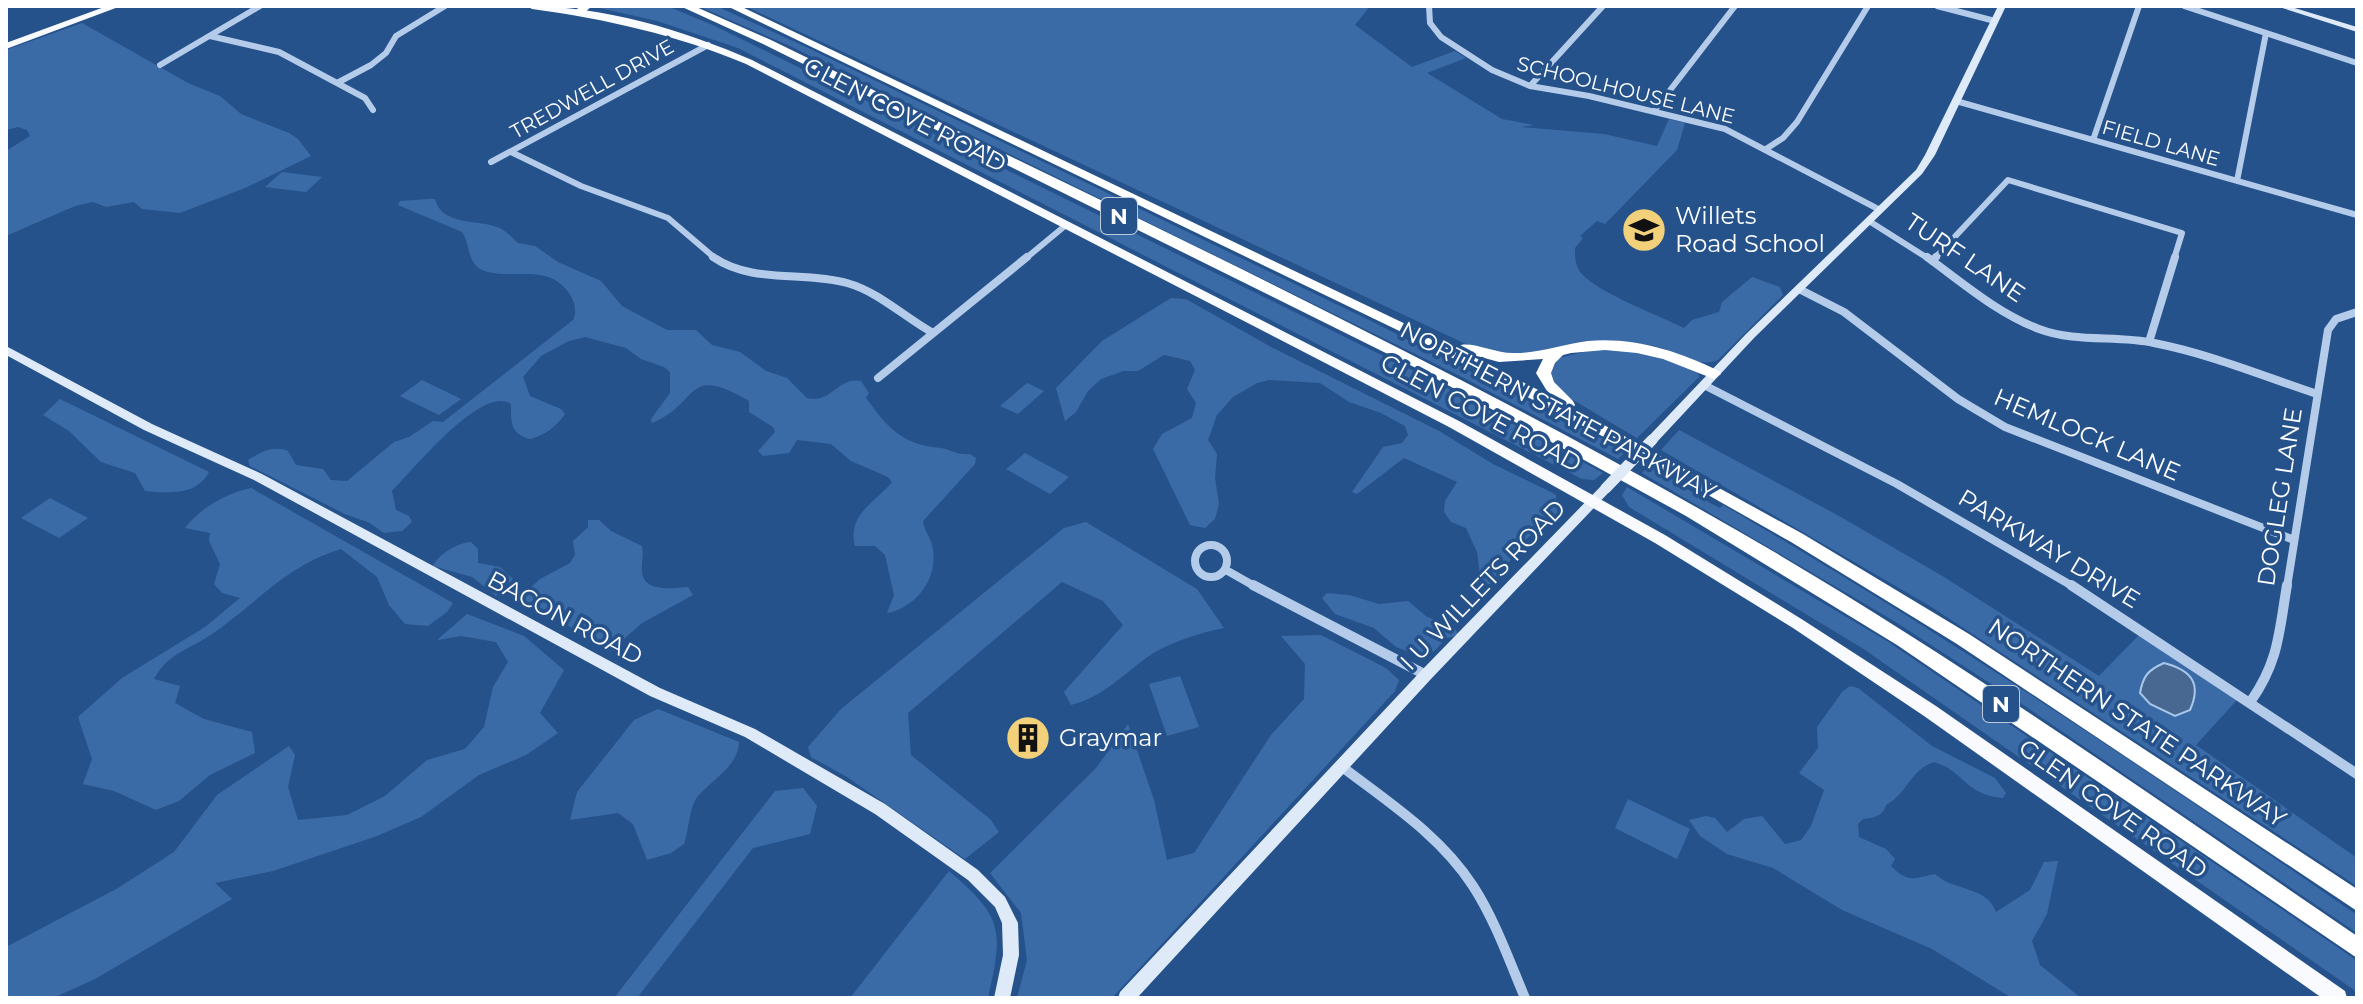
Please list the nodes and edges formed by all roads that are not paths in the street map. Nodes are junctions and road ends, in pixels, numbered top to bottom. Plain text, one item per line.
1 (94, 6) edge
2 (116, 6) edge
3 (260, 6) edge
4 (445, 6) edge
5 (532, 6) edge
6 (685, 6) edge
7 (732, 6) edge
8 (1429, 6) edge
9 (1603, 6) edge
10 (1735, 6) edge
11 (1868, 6) edge
12 (1937, 6) edge
13 (2002, 6) edge
14 (2139, 6) edge
15 (2184, 6) edge
16 (2284, 7) edge
17 (583, 9) edge
18 (1995, 21) junction
19 (2357, 30) edge
20 (2266, 33) junction
21 (210, 36) junction
22 (6, 38) edge
23 (708, 45) junction
24 (6, 46) edge
25 (2357, 63) edge
26 (160, 65) dead end
27 (337, 83) junction
28 (1530, 86) junction
29 (1956, 101) junction
30 (373, 110) dead end
31 (1654, 111) junction
32 (2093, 140) junction
33 (1766, 149) junction
34 (511, 152) junction
35 (491, 162) dead end
36 (2237, 181) junction
37 (1880, 210) junction
38 (2357, 215) edge
39 (1869, 221) junction
40 (1066, 225) junction
41 (1932, 261) junction
42 (1799, 289) junction
43 (2357, 312) edge
44 (1389, 321) junction
45 (933, 333) junction
46 (2149, 342) junction
47 (6, 350) edge
48 (1559, 352) junction
49 (878, 378) dead end
50 (1709, 380) junction
51 (2317, 394) junction
52 (1584, 419) junction
53 (1600, 494) junction
54 (2294, 540) junction
55 (1226, 570) junction
56 (1426, 675) junction
57 (2251, 701) junction
58 (1341, 766) junction
59 (2357, 774) edge
60 (2357, 901) edge
61 (2357, 948) edge
62 (1002, 998) edge
63 (1126, 998) edge
64 (1525, 998) edge
65 (2338, 998) edge

1 - 22 main road
2 - 24 main road
3 - 21 street
4 - 27 street
5 - 17 main road, GLEN COVE ROAD
6 - 61 highway, NORTHERN STATE PARKWAY / N
7 - 44 highway, NORTHERN STATE PARKWAY / N
8 - 28 street, SCHOOLHOUSE LANE
9 - 28 street
10 - 31 street
11 - 33 street
12 - 18 street
13 - 18 street, I U WILLETS ROAD
14 - 32 street
15 - 20 street
16 - 19 street
17 - 23 main road, GLEN COVE ROAD
18 - 29 street, I U WILLETS ROAD
20 - 25 street
20 - 36 street
21 - 26 street
21 - 27 street
23 - 34 street, TREDWELL DRIVE
23 - 40 main road, GLEN COVE ROAD
27 - 30 street
28 - 31 street, SCHOOLHOUSE LANE
29 - 32 street, FIELD LANE
29 - 37 street, I U WILLETS ROAD
31 - 33 street, SCHOOLHOUSE LANE
32 - 36 street, FIELD LANE
33 - 37 street, SCHOOLHOUSE LANE
34 - 35 street, TREDWELL DRIVE
34 - 45 street
36 - 38 street, FIELD LANE
37 - 39 street, I U WILLETS ROAD
39 - 41 street, TURF LANE
39 - 42 street, I U WILLETS ROAD
40 - 45 street
40 - 53 main road, GLEN COVE ROAD
41 - 46 street, TURF LANE
41 - 46 street
42 - 50 street, I U WILLETS ROAD
42 - 54 street, HEMLOCK LANE
43 - 51 street, DOGLEG LANE
44 - 48 highway
44 - 52 highway, NORTHERN STATE PARKWAY / N
45 - 49 street
46 - 51 street, TURF LANE
47 - 62 street, BACON ROAD
48 - 50 highway
48 - 52 highway
50 - 53 street, I U WILLETS ROAD, bridge
50 - 57 street, PARKWAY DRIVE
51 - 54 street, DOGLEG LANE
52 - 60 highway, NORTHERN STATE PARKWAY / N
53 - 56 street, I U WILLETS ROAD
53 - 65 main road, GLEN COVE ROAD
54 - 57 street, DOGLEG LANE
55 - 55 street
55 - 56 street
56 - 58 street, I U WILLETS ROAD
57 - 59 street, PARKWAY DRIVE
58 - 63 street, I U WILLETS ROAD
58 - 64 street

